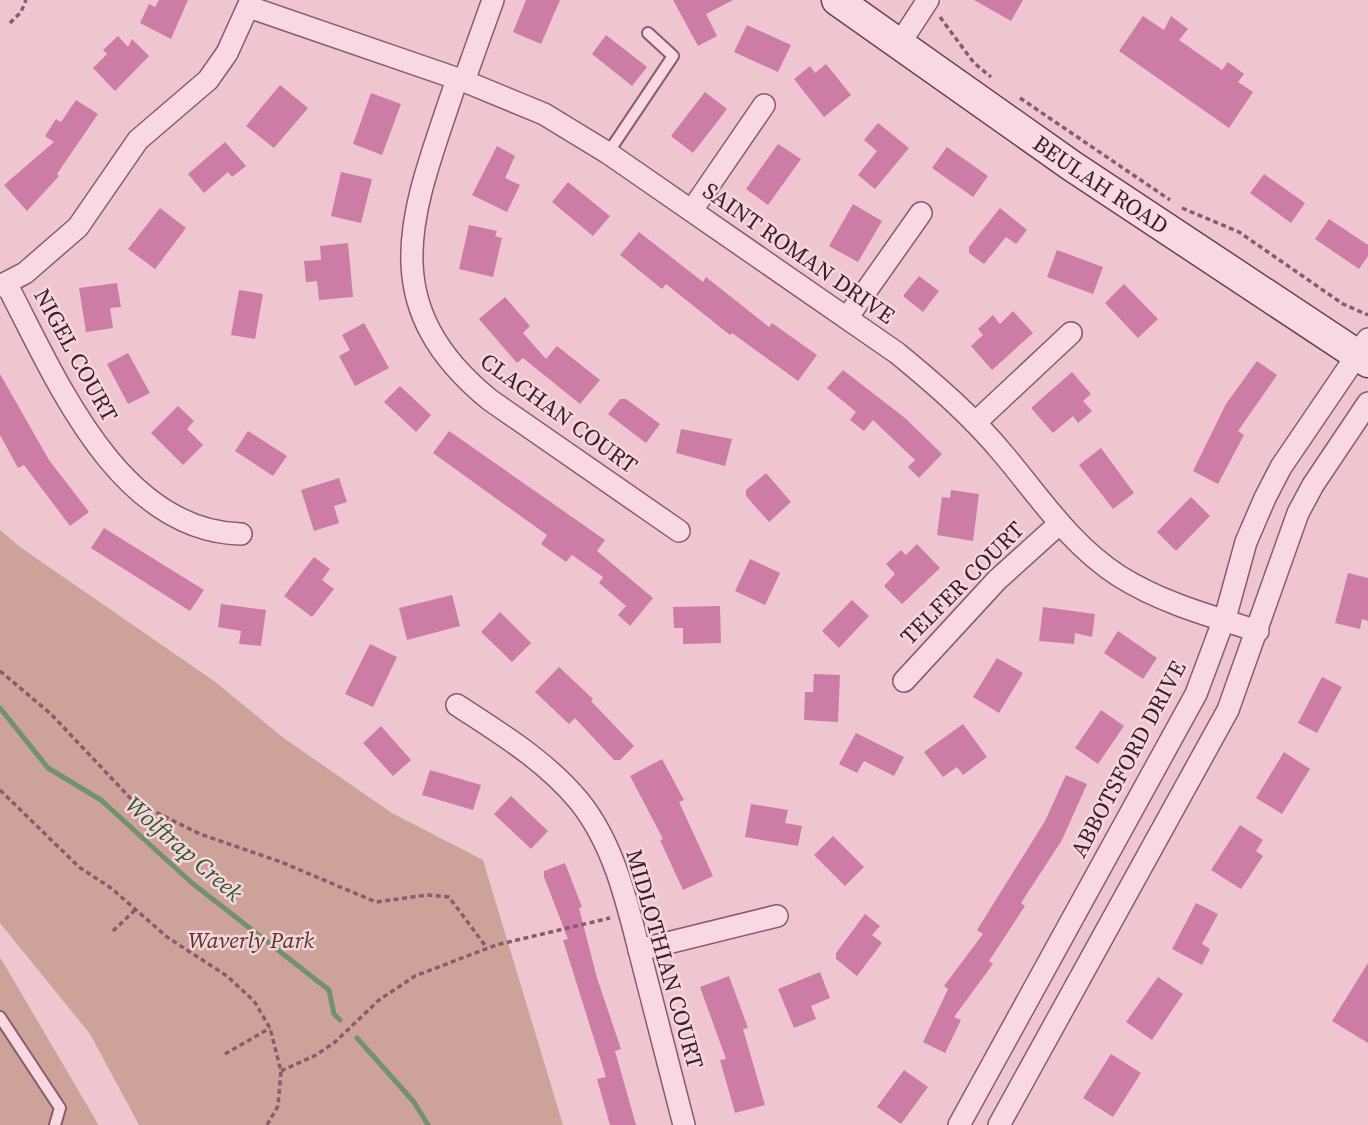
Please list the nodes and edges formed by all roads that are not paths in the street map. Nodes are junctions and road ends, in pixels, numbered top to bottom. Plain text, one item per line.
1 (493, 0) edge
2 (837, 0) edge
3 (928, 0) edge
4 (250, 4) edge
5 (648, 33) dead end
6 (900, 43) junction
7 (461, 80) junction
8 (764, 104) dead end
9 (608, 153) junction
10 (692, 210) junction
11 (921, 213) dead end
12 (3, 285) edge
13 (847, 318) junction
14 (1071, 333) dead end
15 (1364, 352) edge
16 (1368, 403) edge
17 (976, 422) junction
18 (1059, 524) junction
19 (679, 531) dead end
20 (241, 534) dead end
21 (1223, 620) junction
22 (1258, 631) junction
23 (904, 681) dead end
24 (457, 705) dead end
25 (777, 916) dead end
26 (639, 950) junction
27 (0, 1017) edge
28 (55, 1125) edge
29 (684, 1125) edge
30 (959, 1125) edge
31 (999, 1125) edge

1 - 7 street, CLACHAN COURT
2 - 6 main road, BEULAH ROAD
3 - 6 street
4 - 7 street, SAINT ROMAN DRIVE
4 - 12 street
5 - 9 lane
6 - 15 main road, BEULAH ROAD
7 - 9 street, SAINT ROMAN DRIVE
7 - 19 street, CLACHAN COURT
8 - 10 street
9 - 10 street, SAINT ROMAN DRIVE
10 - 13 street, SAINT ROMAN DRIVE
11 - 13 street
12 - 20 street, NIGEL COURT
13 - 17 street, SAINT ROMAN DRIVE
14 - 17 street
15 - 21 street, ABBOTSFORD DRIVE
16 - 22 street
17 - 18 street, SAINT ROMAN DRIVE
18 - 21 street, SAINT ROMAN DRIVE
18 - 23 street, TELFER COURT
21 - 22 street, SAINT ROMAN DRIVE
21 - 30 street, ABBOTSFORD DRIVE
22 - 31 street
24 - 26 street, MIDLOTHIAN COURT
25 - 26 street
26 - 29 street, MIDLOTHIAN COURT
27 - 28 lane

